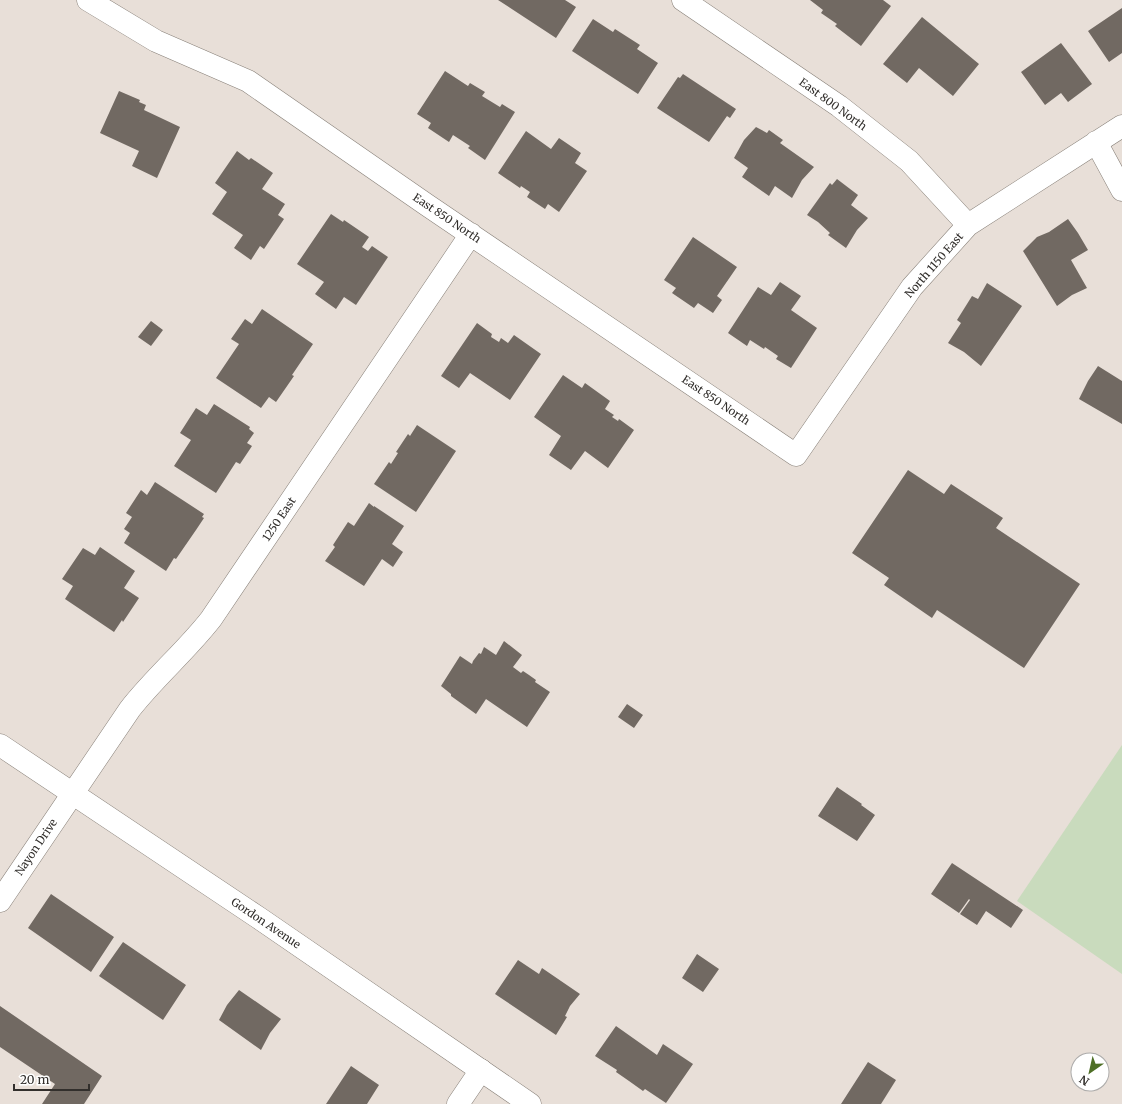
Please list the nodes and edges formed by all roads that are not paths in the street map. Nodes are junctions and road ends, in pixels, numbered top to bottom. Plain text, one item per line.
1 (88, 0) edge
2 (683, 0) edge
3 (1122, 126) edge
4 (1096, 142) junction
5 (1122, 190) edge
6 (968, 225) junction
7 (471, 234) junction
8 (796, 455) joint
9 (0, 745) edge
10 (73, 794) junction
11 (0, 900) edge
12 (481, 1070) junction
13 (458, 1104) edge
14 (530, 1104) edge

1 - 7 street, East 850 North
2 - 6 street, East 800 North
3 - 4 street, North 1150 East
4 - 5 street
4 - 6 street, North 1150 East
6 - 8 street, North 1150 East
7 - 8 street, East 850 North
7 - 10 street, 1250 East
9 - 10 street, Gordon Avenue
10 - 11 street, Nayon Drive
10 - 12 street, Gordon Avenue
12 - 13 street
12 - 14 street, Gordon Avenue

